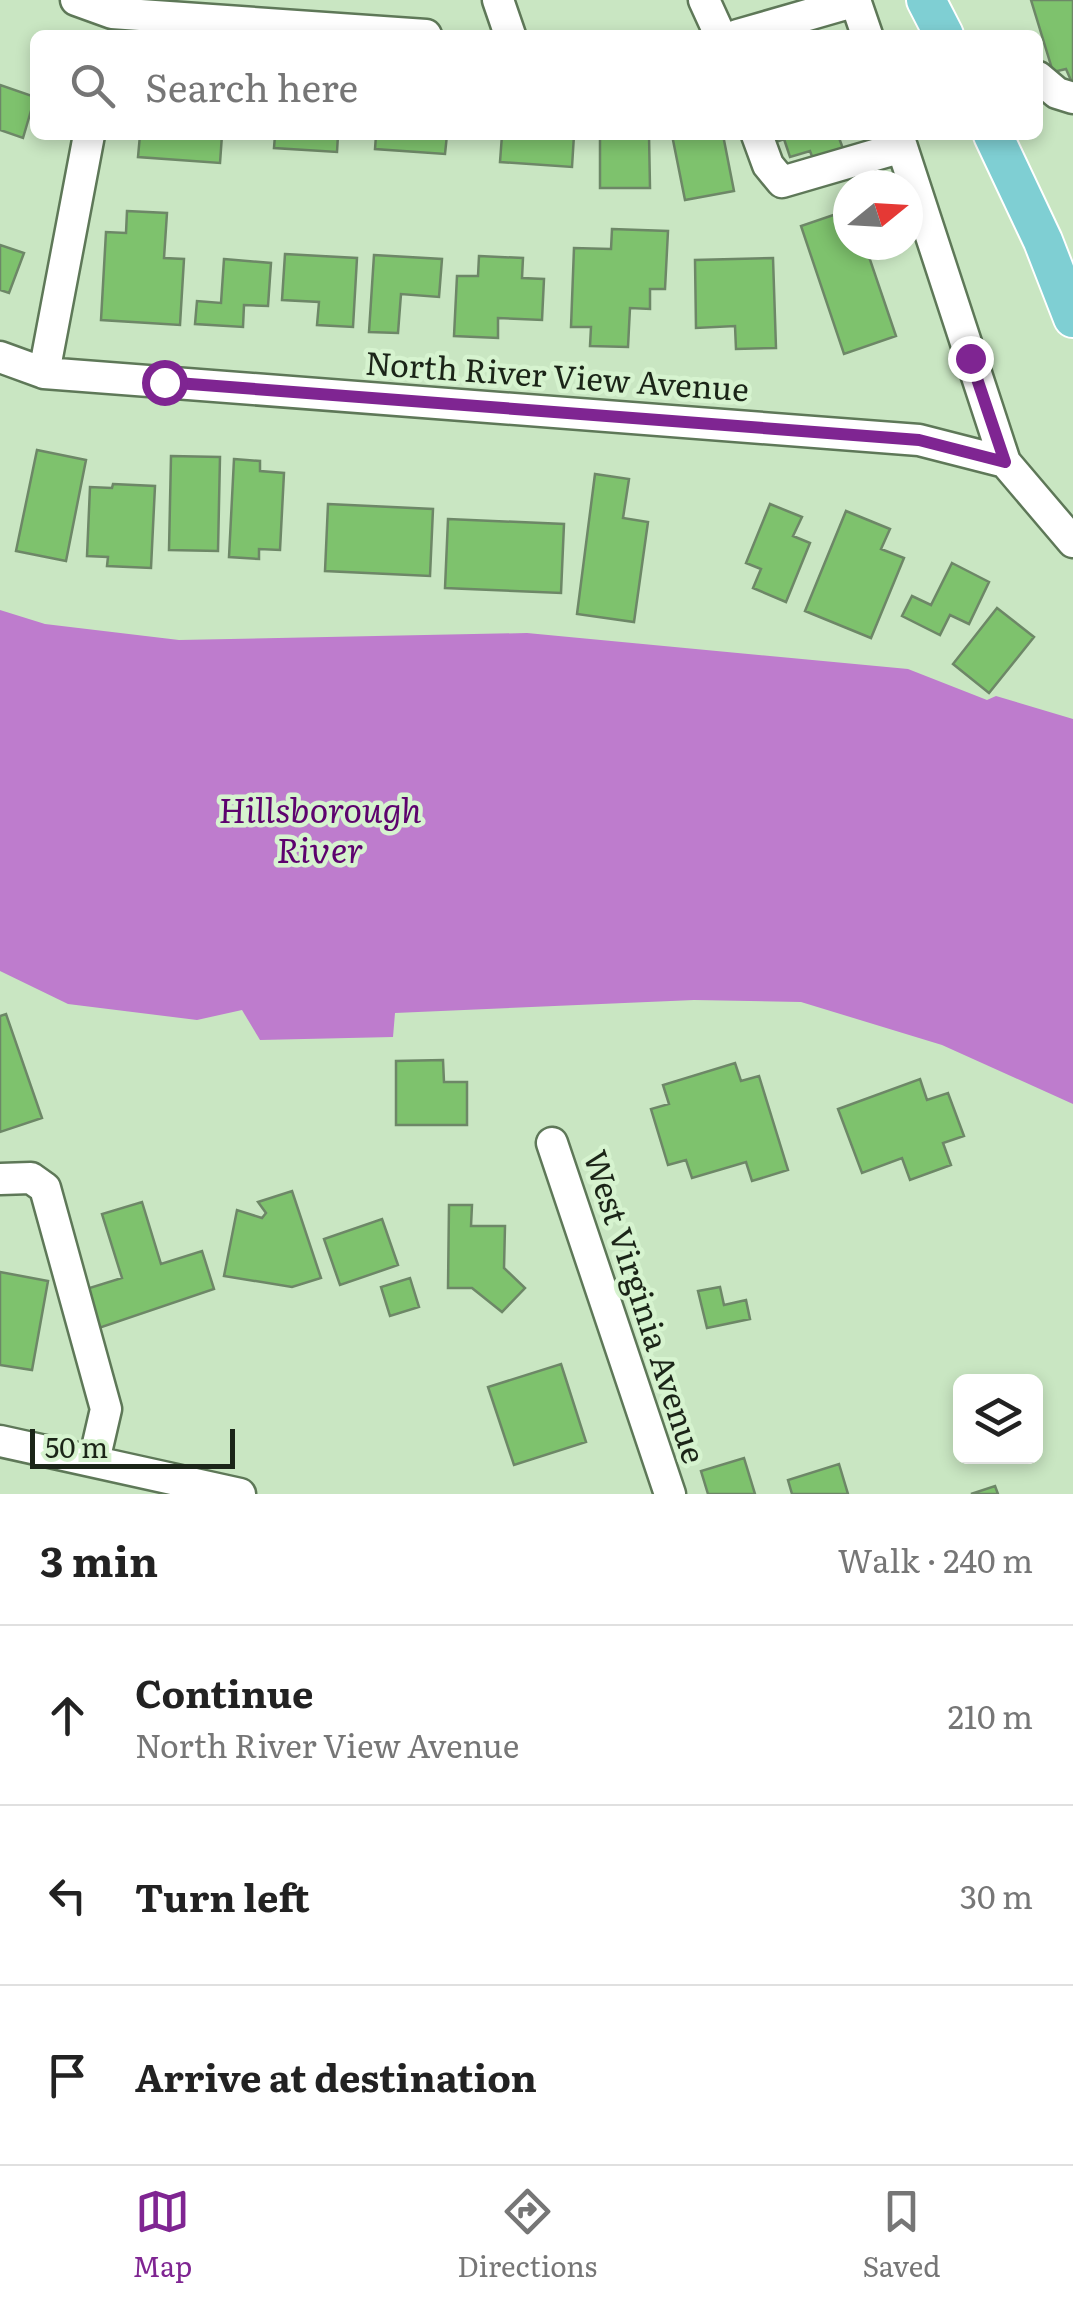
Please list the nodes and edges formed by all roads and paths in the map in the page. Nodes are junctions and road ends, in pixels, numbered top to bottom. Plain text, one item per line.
1 (76, 0) edge
2 (498, 0) edge
3 (704, 0) edge
4 (856, 0) edge
5 (926, 0) edge
6 (111, 16) edge
7 (343, 30) edge
8 (508, 30) edge
9 (718, 30) edge
10 (755, 30) edge
11 (865, 30) edge
12 (941, 30) edge
13 (1043, 81) edge
14 (1073, 98) edge
15 (88, 140) edge
16 (759, 140) edge
17 (994, 140) edge
18 (900, 141) edge
19 (1073, 318) edge
20 (0, 357) edge
21 (44, 374) junction
22 (1005, 462) junction
23 (1073, 542) edge
24 (552, 1143) dead end
25 (0, 1179) edge
26 (0, 1440) edge
27 (94, 1461) junction
28 (240, 1494) edge
29 (670, 1494) edge

1 - 6 street
2 - 8 street
3 - 9 street
4 - 10 street
4 - 11 street
5 - 12 main road
6 - 7 street
13 - 14 street
15 - 21 street
16 - 18 street
17 - 19 main road
18 - 22 street
20 - 21 street, North River View Avenue
21 - 22 street, North River View Avenue
22 - 23 street
24 - 29 street, West Virginia Avenue
25 - 27 street
26 - 27 street
27 - 28 street

